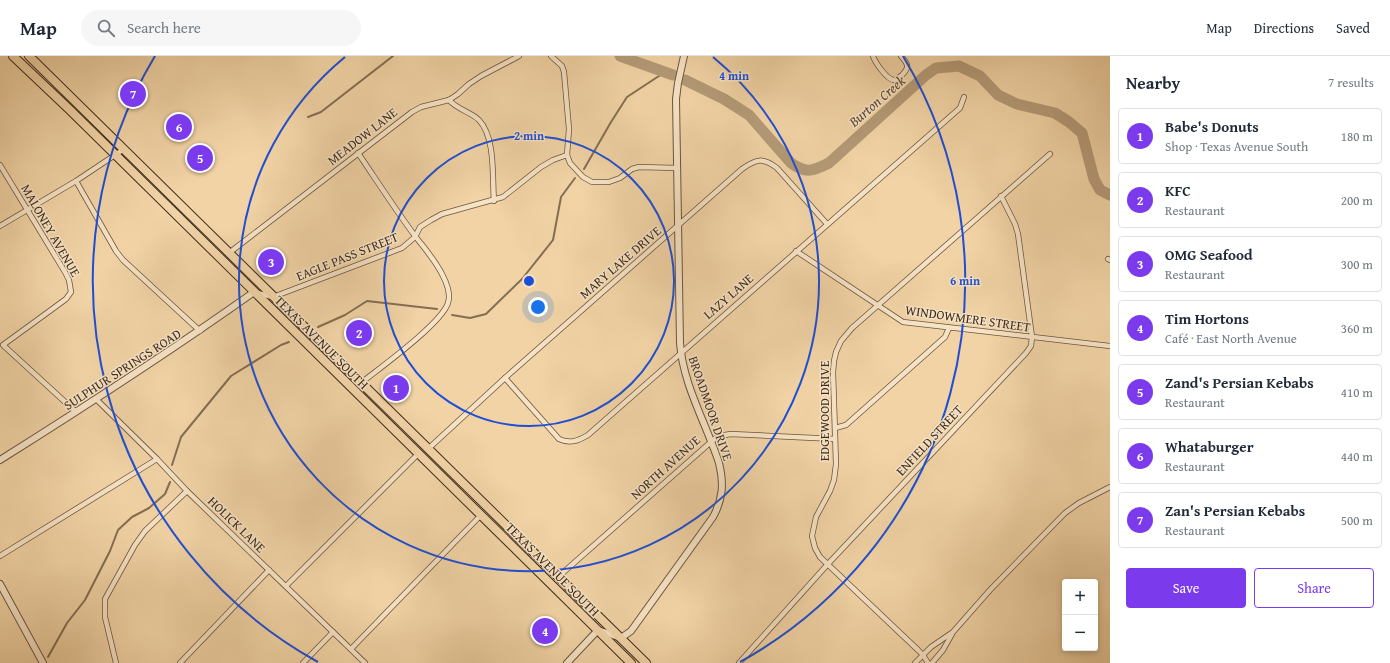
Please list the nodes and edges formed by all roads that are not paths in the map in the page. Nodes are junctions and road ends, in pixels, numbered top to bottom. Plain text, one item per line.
1 (13, 56) edge
2 (29, 56) edge
3 (519, 56) edge
4 (551, 56) edge
5 (684, 56) edge
6 (873, 56) edge
7 (901, 56) edge
8 (964, 97) dead end
9 (449, 100) junction
10 (124, 149) junction
11 (358, 153) junction
12 (1050, 154) dead end
13 (115, 155) junction
14 (566, 155) junction
15 (0, 165) edge
16 (677, 168) junction
17 (76, 181) junction
18 (1001, 196) junction
19 (494, 201) junction
20 (27, 210) junction
21 (826, 224) junction
22 (0, 226) edge
23 (678, 226) junction
24 (415, 237) junction
25 (796, 252) junction
26 (229, 253) junction
27 (254, 292) junction
28 (273, 297) junction
29 (877, 306) junction
30 (949, 328) junction
31 (200, 331) junction
32 (1032, 337) junction
33 (1110, 346) edge
34 (681, 353) junction
35 (505, 378) junction
36 (361, 383) junction
37 (96, 399) junction
38 (76, 412) junction
39 (835, 428) junction
40 (835, 439) junction
41 (712, 441) junction
42 (428, 449) junction
43 (418, 454) junction
44 (157, 459) junction
45 (0, 460) edge
46 (1110, 487) edge
47 (187, 491) junction
48 (478, 498) junction
49 (481, 515) junction
50 (0, 556) edge
51 (827, 565) junction
52 (269, 570) junction
53 (558, 577) junction
54 (0, 584) edge
55 (286, 586) junction
56 (598, 630) junction
57 (333, 632) junction
58 (953, 632) junction
59 (621, 638) junction
60 (351, 649) junction
61 (923, 655) junction
62 (43, 663) edge
63 (116, 663) edge
64 (180, 663) edge
65 (303, 663) edge
66 (365, 663) edge
67 (567, 663) edge
68 (631, 663) edge
69 (646, 663) edge
70 (739, 663) edge
71 (915, 663) edge
72 (928, 663) edge
73 (932, 663) edge

1 - 13 main road, TEXAS AVENUE SOUTH
2 - 10 main road, TEXAS AVENUE SOUTH
3 - 9 street, MEADOW LANE
4 - 14 street
5 - 16 street, BROADMOOR DRIVE
6 - 7 street
8 - 21 street, LAZY LANE
9 - 11 street, MEADOW LANE
9 - 19 street
10 - 13 street
10 - 26 main road, TEXAS AVENUE SOUTH
11 - 24 street
11 - 26 street, MEADOW LANE
12 - 18 street, EDGEWOOD DRIVE
13 - 17 street
13 - 27 main road, TEXAS AVENUE SOUTH
14 - 16 street
14 - 19 street, EAGLE PASS STREET
15 - 20 street, MALONEY AVENUE
16 - 23 street, BROADMOOR DRIVE
17 - 20 street
17 - 31 street
18 - 29 street, EDGEWOOD DRIVE
18 - 32 street
19 - 24 street, EAGLE PASS STREET
20 - 22 street
20 - 38 street, MALONEY AVENUE
21 - 23 street, MARY LAKE DRIVE
21 - 25 street, LAZY LANE
23 - 34 street, BROADMOOR DRIVE
23 - 35 street, MARY LAKE DRIVE
24 - 28 street, EAGLE PASS STREET
24 - 36 street
25 - 29 street, WINDOWMERE STREET
25 - 34 street, LAZY LANE
26 - 28 main road, TEXAS AVENUE SOUTH
27 - 28 street
27 - 31 street, SULPHUR SPRINGS ROAD
27 - 43 main road, TEXAS AVENUE SOUTH
28 - 36 main road, TEXAS AVENUE SOUTH
29 - 30 street, WINDOWMERE STREET
29 - 39 street, EDGEWOOD DRIVE
30 - 32 street, WINDOWMERE STREET
30 - 39 street
31 - 37 street, SULPHUR SPRINGS ROAD
32 - 33 street, WINDOWMERE STREET
32 - 51 street, ENFIELD STREET
34 - 35 street, LAZY LANE
34 - 41 street, BROADMOOR DRIVE
35 - 42 street, MARY LAKE DRIVE
36 - 42 main road, TEXAS AVENUE SOUTH
37 - 38 street, SULPHUR SPRINGS ROAD
37 - 44 street, HOLICK LANE
38 - 45 street, SULPHUR SPRINGS ROAD
39 - 40 street, EDGEWOOD DRIVE
40 - 41 street, NORTH AVENUE
40 - 51 street, EDGEWOOD DRIVE
41 - 53 street, NORTH AVENUE
41 - 59 street, BROADMOOR DRIVE
42 - 48 main road, TEXAS AVENUE SOUTH
43 - 48 main road
43 - 49 main road, TEXAS AVENUE SOUTH
43 - 55 street
44 - 47 street, HOLICK LANE
44 - 50 street
46 - 58 street
47 - 52 street, HOLICK LANE
47 - 63 street
48 - 53 main road, TEXAS AVENUE SOUTH
49 - 56 main road, TEXAS AVENUE SOUTH
49 - 60 street
51 - 61 street, EDGEWOOD DRIVE
51 - 70 street, ENFIELD STREET
52 - 55 street, HOLICK LANE
52 - 64 street
53 - 59 main road, TEXAS AVENUE SOUTH
54 - 62 street
55 - 57 street, HOLICK LANE
56 - 59 street
56 - 67 street
56 - 68 main road, TEXAS AVENUE SOUTH
57 - 60 street, HOLICK LANE
57 - 65 street
58 - 61 street
58 - 73 street
59 - 69 main road, TEXAS AVENUE SOUTH
60 - 66 street, HOLICK LANE
61 - 71 street
61 - 72 street, EDGEWOOD DRIVE

